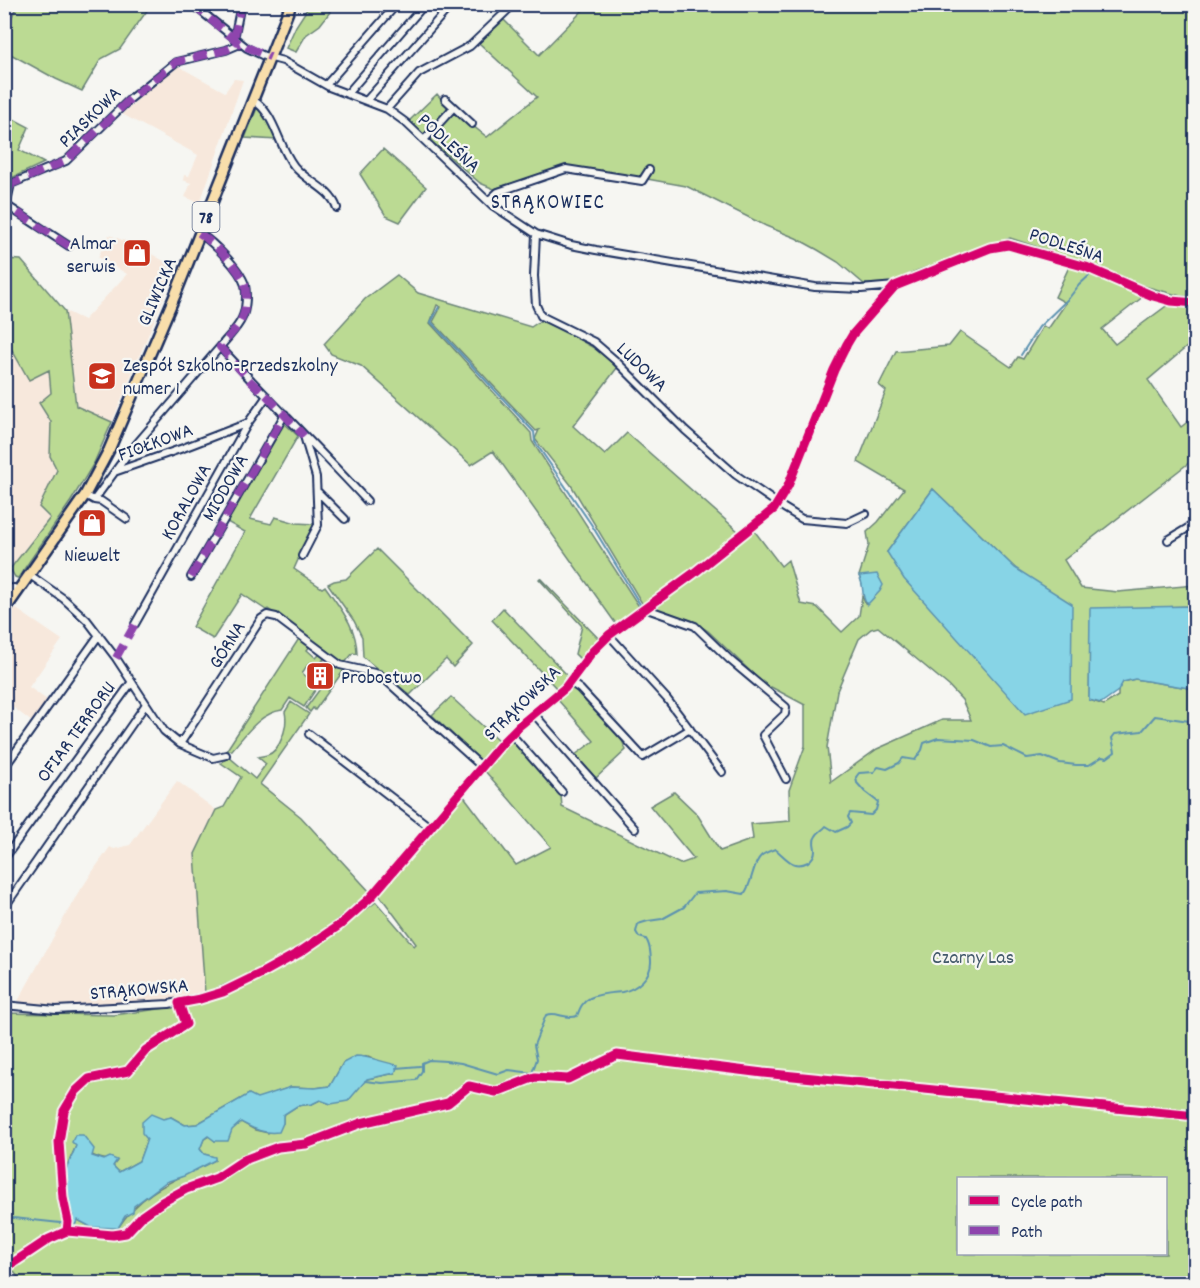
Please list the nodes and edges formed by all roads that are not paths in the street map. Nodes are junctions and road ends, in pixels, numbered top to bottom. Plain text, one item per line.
1 (192, 4) edge
2 (241, 4) edge
3 (291, 4) edge
4 (397, 4) edge
5 (425, 4) edge
6 (452, 4) edge
7 (514, 4) edge
8 (234, 39) junction
9 (240, 44) junction
10 (270, 57) junction
11 (326, 85) junction
12 (346, 94) junction
13 (445, 99) dead end
14 (253, 100) junction
15 (366, 101) junction
16 (453, 108) junction
17 (387, 109) junction
18 (472, 124) dead end
19 (424, 140) junction
20 (649, 170) dead end
21 (8, 185) edge
22 (488, 201) junction
23 (337, 208) dead end
24 (199, 233) junction
25 (536, 234) junction
26 (69, 246) dead end
27 (895, 286) junction
28 (1196, 303) edge
29 (220, 347) junction
30 (267, 396) junction
31 (285, 414) junction
32 (248, 423) junction
33 (304, 436) junction
34 (321, 451) junction
35 (310, 454) junction
36 (117, 471) junction
37 (318, 492) junction
38 (85, 495) junction
39 (94, 500) junction
40 (367, 501) dead end
41 (778, 504) junction
42 (866, 514) dead end
43 (127, 519) dead end
44 (345, 519) dead end
45 (1196, 523) edge
46 (1168, 540) dead end
47 (302, 556) dead end
48 (30, 575) junction
49 (191, 577) dead end
50 (4, 589) edge
51 (18, 591) junction
52 (647, 609) junction
53 (4, 611) edge
54 (135, 624) dead end
55 (99, 635) junction
56 (609, 635) junction
57 (570, 682) junction
58 (131, 683) junction
59 (146, 704) junction
60 (534, 714) junction
61 (690, 729) junction
62 (309, 734) dead end
63 (511, 734) junction
64 (180, 744) junction
65 (226, 755) dead end
66 (481, 766) junction
67 (4, 768) edge
68 (722, 772) dead end
69 (786, 779) dead end
70 (562, 792) dead end
71 (431, 828) junction
72 (635, 829) dead end
73 (4, 859) edge
74 (4, 908) edge
75 (4, 1005) edge

1 - 8 street, PODLEŚNA
2 - 8 street
3 - 10 main road, GLIWICKA / 78
4 - 11 street
5 - 12 street
6 - 15 street
7 - 17 street
8 - 9 street, PODLEŚNA
9 - 10 street, PODLEŚNA
9 - 21 street, PIASKOWA
10 - 11 street, PODLEŚNA
10 - 14 main road, GLIWICKA / 78
11 - 12 street, PODLEŚNA
12 - 15 street, PODLEŚNA
13 - 16 street
14 - 23 street
14 - 24 main road, GLIWICKA / 78
15 - 17 street, PODLEŚNA
16 - 18 street
16 - 19 street
17 - 19 street, PODLEŚNA
19 - 22 street, PODLEŚNA
20 - 22 street
21 - 26 street, PIASKOWA
22 - 25 street, PODLEŚNA
24 - 29 street
24 - 38 main road, GLIWICKA / 78
25 - 27 street, PODLEŚNA
25 - 41 street, LUDOWA
27 - 28 street, PODLEŚNA
27 - 41 street, STRĄKOWSKA
29 - 30 street
29 - 36 street
30 - 31 street
30 - 32 street, KORALOWA
31 - 33 street
31 - 49 street, MIODOWA
32 - 36 street, FIOŁKOWA
32 - 54 street, KORALOWA
33 - 34 street
33 - 35 street
34 - 35 street
34 - 40 street
35 - 37 street
36 - 39 street, FIOŁKOWA
37 - 44 street
37 - 47 street
38 - 39 street
38 - 48 main road, GLIWICKA / 78
39 - 43 street
41 - 42 street
41 - 52 street, STRĄKOWSKA
45 - 46 street
48 - 51 main road, GLIWICKA / 78
48 - 55 street
50 - 51 street
51 - 53 main road, GLIWICKA / 78
52 - 56 street, STRĄKOWSKA
52 - 69 street
55 - 58 street
55 - 67 street
56 - 57 street, STRĄKOWSKA
56 - 61 street
57 - 60 street, STRĄKOWSKA
57 - 61 street
58 - 59 street
58 - 73 street, OFIAR TERRORU
59 - 64 street
59 - 74 street
60 - 63 street, STRĄKOWSKA
60 - 72 street
61 - 68 street
62 - 71 street
63 - 66 street, STRĄKOWSKA
63 - 70 street
64 - 65 street
64 - 66 street, GÓRNA
66 - 71 street, STRĄKOWSKA
71 - 75 street, STRĄKOWSKA

